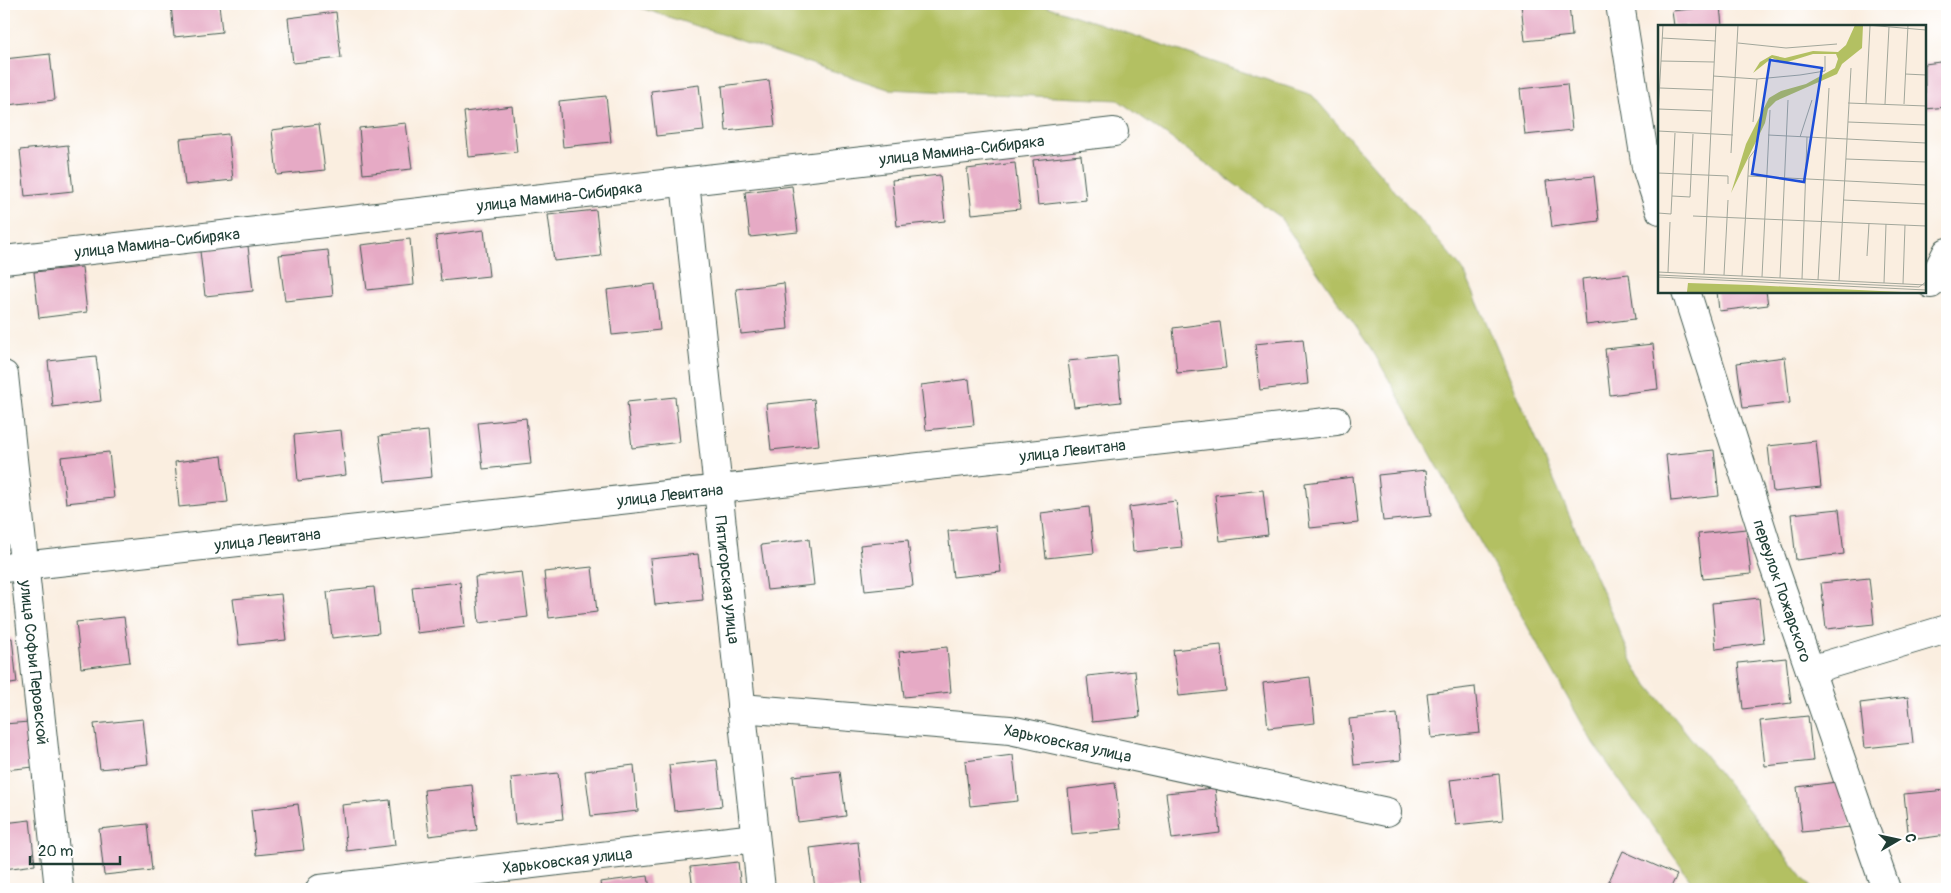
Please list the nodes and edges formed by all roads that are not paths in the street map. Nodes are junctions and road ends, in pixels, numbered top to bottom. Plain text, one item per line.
1 (1620, 4) edge
2 (1114, 132) dead end
3 (686, 182) junction
4 (1658, 204) edge
5 (1947, 252) edge
6 (4, 260) edge
7 (1930, 284) dead end
8 (1686, 292) edge
9 (4, 375) edge
10 (1336, 421) dead end
11 (718, 488) junction
12 (14, 567) edge
13 (1947, 629) edge
14 (1810, 670) junction
15 (741, 708) junction
16 (1387, 812) dead end
17 (755, 838) junction
18 (59, 889) edge
19 (320, 889) edge
20 (761, 889) edge
21 (1886, 889) edge

1 - 4 street
2 - 3 street, улица Мамина-Сибиряка
3 - 6 street, улица Мамина-Сибиряка
3 - 11 street, Пятигорская улица
5 - 7 street
8 - 14 street, переулок Пожарского
9 - 12 street, улица Софьи Перовской
10 - 11 street, улица Левитана
11 - 12 street, улица Левитана
11 - 15 street, Пятигорская улица
12 - 18 street, улица Софьи Перовской
13 - 14 street
14 - 21 street, переулок Пожарского
15 - 16 street, Харьковская улица
15 - 17 street, Пятигорская улица
17 - 19 street, Харьковская улица
17 - 20 street, Пятигорская улица

